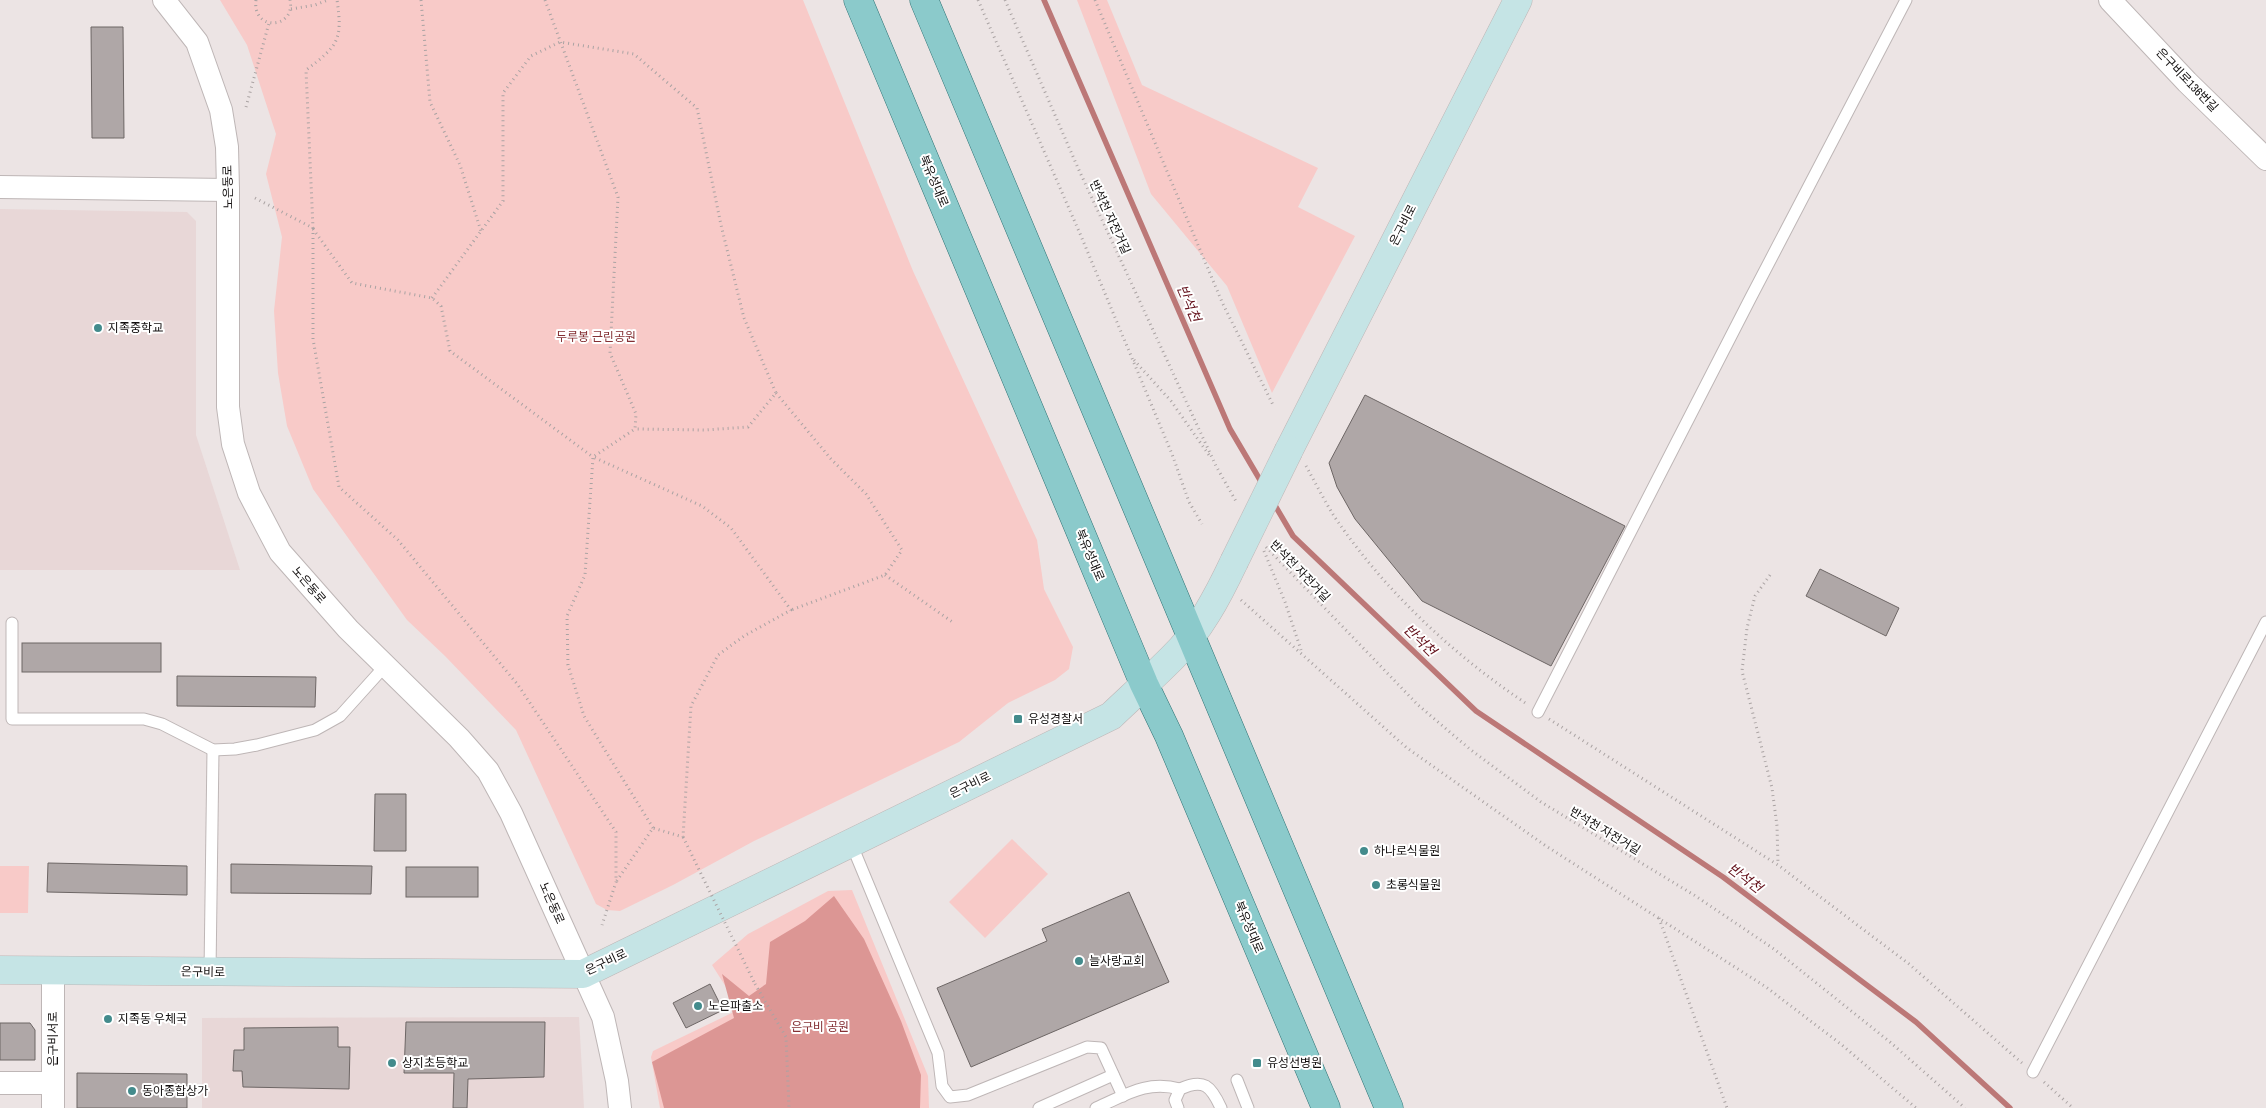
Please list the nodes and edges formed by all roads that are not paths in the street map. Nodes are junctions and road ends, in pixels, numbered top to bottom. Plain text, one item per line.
1 (164, 0) edge
2 (858, 0) edge
3 (924, 0) edge
4 (1518, 0) edge
5 (1906, 0) edge
6 (2110, 0) edge
7 (2266, 159) edge
8 (0, 187) edge
9 (228, 190) junction
10 (2266, 622) edge
11 (12, 623) dead end
12 (1192, 636) junction
13 (385, 666) junction
14 (1144, 684) junction
15 (1538, 712) road end
16 (212, 750) junction
17 (851, 843) junction
18 (0, 970) edge
19 (53, 970) junction
20 (210, 972) junction
21 (583, 974) junction
22 (2033, 1072) road end
23 (1113, 1075) junction
24 (1237, 1080) dead end
25 (0, 1083) edge
26 (53, 1083) junction
27 (1123, 1096) junction
28 (1178, 1099) edge
29 (53, 1108) edge
30 (620, 1108) edge
31 (1039, 1108) edge
32 (1096, 1108) edge
33 (1221, 1108) edge
34 (1248, 1108) edge
35 (1326, 1108) edge
36 (1388, 1108) edge

1 - 9 street, 노은동로
2 - 14 main road, 북유성대로
3 - 12 main road
4 - 12 street, 은구비로, bridge
5 - 15 lane
6 - 7 street, 은구비로136번길
8 - 9 street
9 - 13 street, 노은동로
10 - 22 lane
11 - 16 lane
12 - 14 street, 은구비로
12 - 36 main road
13 - 16 lane
13 - 21 street, 노은동로
14 - 17 street, 은구비로
14 - 35 main road, 북유성대로
16 - 20 lane
17 - 21 street, 은구비로
17 - 23 lane
18 - 19 street, 은구비로
19 - 20 street, 은구비로
19 - 26 street, 은구비서로
20 - 21 street, 은구비로
21 - 30 street, 노은동로
23 - 27 lane
23 - 31 lane
24 - 34 lane
25 - 26 street
26 - 29 street, 은구비서로
27 - 28 lane
27 - 32 lane
28 - 33 lane

